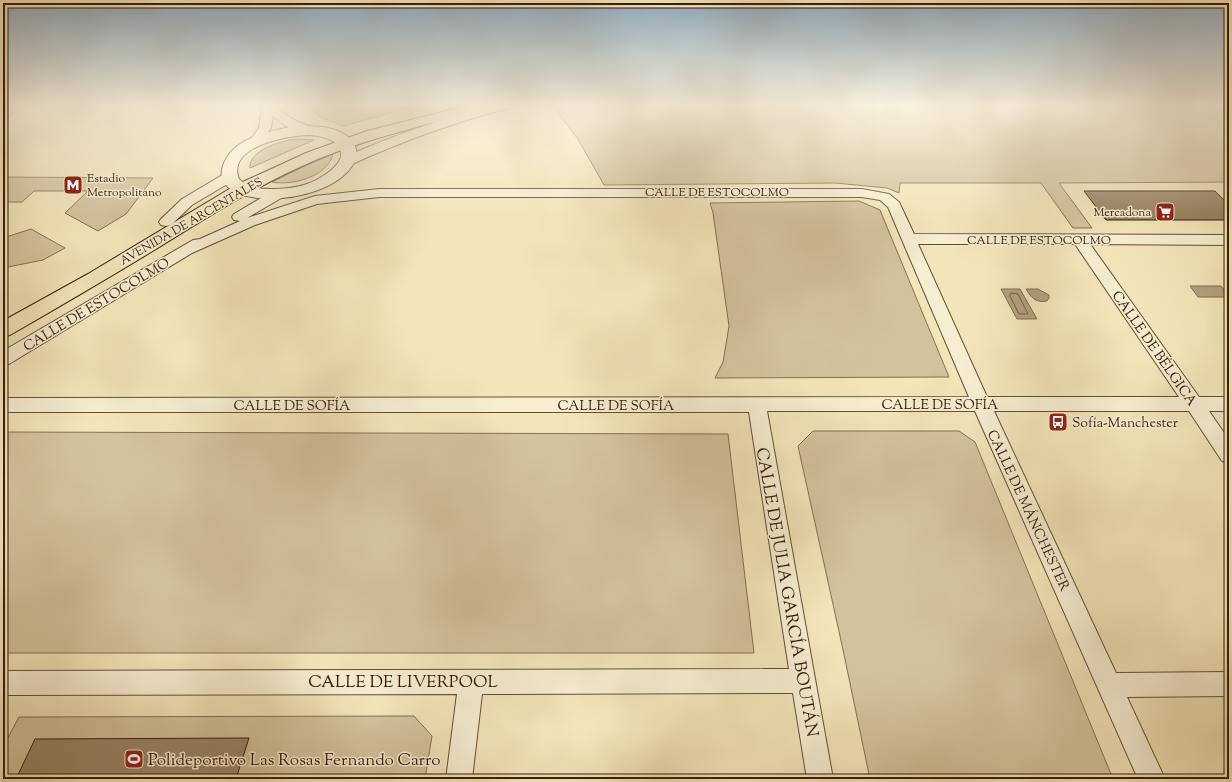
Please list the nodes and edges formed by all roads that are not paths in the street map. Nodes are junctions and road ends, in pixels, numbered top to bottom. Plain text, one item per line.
1 (336, 142) edge
2 (343, 142) edge
3 (392, 142) edge
4 (254, 143) edge
5 (347, 161) junction
6 (235, 183) junction
7 (278, 194) junction
8 (910, 239) junction
9 (1080, 240) junction
10 (1229, 240) edge
11 (189, 249) junction
12 (3, 312) edge
13 (3, 330) edge
14 (20, 349) junction
15 (3, 359) edge
16 (3, 362) edge
17 (981, 404) junction
18 (1194, 404) junction
19 (1229, 404) edge
20 (3, 405) edge
21 (757, 405) junction
22 (1229, 455) edge
23 (804, 681) junction
24 (471, 682) junction
25 (3, 683) edge
26 (1229, 684) edge
27 (1110, 685) junction
28 (459, 779) edge
29 (820, 779) edge
30 (1152, 779) edge

1 - 6 main road, AVENIDA DE ARCENTALES
2 - 5 street
3 - 5 street
4 - 6 street
5 - 7 street
6 - 7 street
6 - 12 main road, AVENIDA DE ARCENTALES
6 - 13 main road, AVENIDA DE ARCENTALES
7 - 11 street, CALLE DE ESTOCOLMO
8 - 9 street, CALLE DE ESTOCOLMO
8 - 11 street, CALLE DE ESTOCOLMO
8 - 17 street, CALLE DE MÁNCHESTER
9 - 10 street, CALLE DE ESTOCOLMO
9 - 18 street, CALLE DE BÉLGICA
11 - 14 street, CALLE DE ESTOCOLMO
14 - 15 street, CALLE DE ESTOCOLMO
14 - 16 street
17 - 18 street, CALLE DE SOFÍA
17 - 21 street, CALLE DE SOFÍA
17 - 27 street, CALLE DE MÁNCHESTER
18 - 19 street, CALLE DE SOFÍA
18 - 22 street, CALLE DE BÉLGICA
20 - 21 street, CALLE DE SOFÍA
21 - 23 street, CALLE DE JULIA GARCÍA BOUTÁN
23 - 24 street, CALLE DE LIVERPOOL
23 - 29 street, CALLE DE JULIA GARCÍA BOUTÁN
24 - 25 street, CALLE DE LIVERPOOL
24 - 28 street
26 - 27 street
27 - 30 street, CALLE DE MÁNCHESTER

